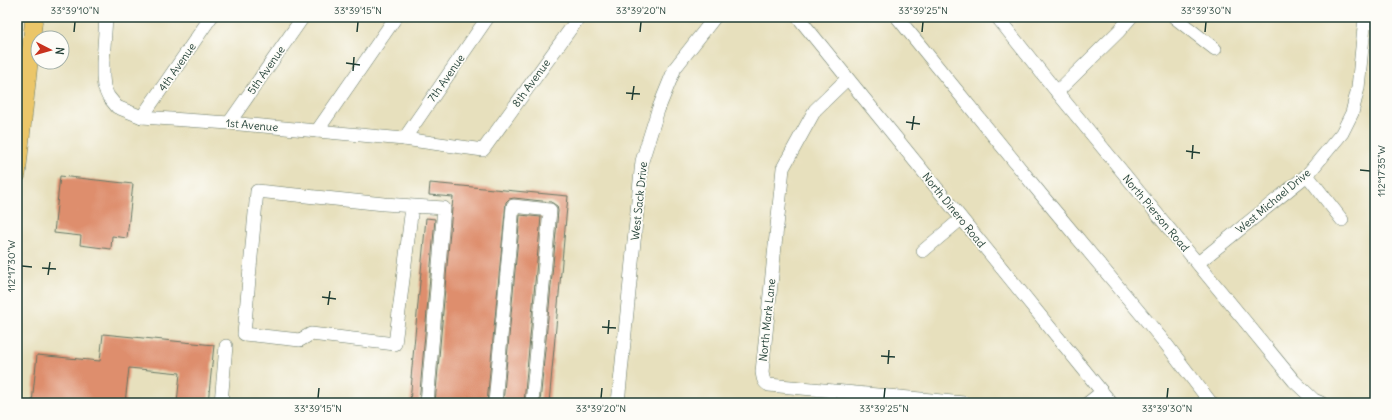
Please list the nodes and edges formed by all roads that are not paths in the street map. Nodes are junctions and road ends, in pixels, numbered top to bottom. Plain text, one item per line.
1 (34, 17) edge
2 (211, 17) edge
3 (303, 17) edge
4 (396, 17) edge
5 (488, 17) edge
6 (579, 17) edge
7 (715, 17) edge
8 (798, 17) edge
9 (896, 17) edge
10 (997, 17) edge
11 (1131, 17) edge
12 (1174, 17) edge
13 (1365, 17) edge
14 (108, 20) edge
15 (1215, 49) dead end
16 (847, 79) junction
17 (1057, 92) junction
18 (142, 117) junction
19 (229, 123) junction
20 (317, 131) junction
21 (404, 139) junction
22 (483, 150) joint
23 (1307, 174) junction
24 (17, 175) edge
25 (412, 207) junction
26 (961, 219) junction
27 (1342, 220) dead end
28 (923, 251) dead end
29 (1198, 263) junction
30 (226, 346) dead end
31 (1102, 392) junction
32 (221, 403) edge
33 (427, 403) edge
34 (496, 403) edge
35 (532, 403) edge
36 (618, 403) edge
37 (964, 403) edge
38 (1088, 403) edge
39 (1111, 403) edge
40 (1211, 403) edge
41 (1321, 403) edge

1 - 24 main road
2 - 18 street, 4th Avenue
3 - 19 street, 5th Avenue
4 - 20 street
5 - 21 street, 7th Avenue
6 - 22 street, 8th Avenue
7 - 36 street, West Sack Drive
8 - 16 street, North Dinero Road
9 - 40 street
10 - 17 street, North Pierson Road
11 - 17 street
12 - 15 street
13 - 23 street, West Michael Drive
14 - 18 street, 1st Avenue
16 - 26 street, North Dinero Road
16 - 37 street, North Mark Lane
17 - 29 street, North Pierson Road
18 - 19 street, 1st Avenue
19 - 20 street, 1st Avenue
20 - 21 street, 1st Avenue
21 - 22 street, 1st Avenue
23 - 27 street
23 - 29 street, West Michael Drive
25 - 25 street
25 - 33 street
26 - 28 street
26 - 31 street, North Dinero Road
29 - 41 street, North Pierson Road
30 - 32 street
31 - 38 street
31 - 39 street, North Dinero Road
34 - 35 street

